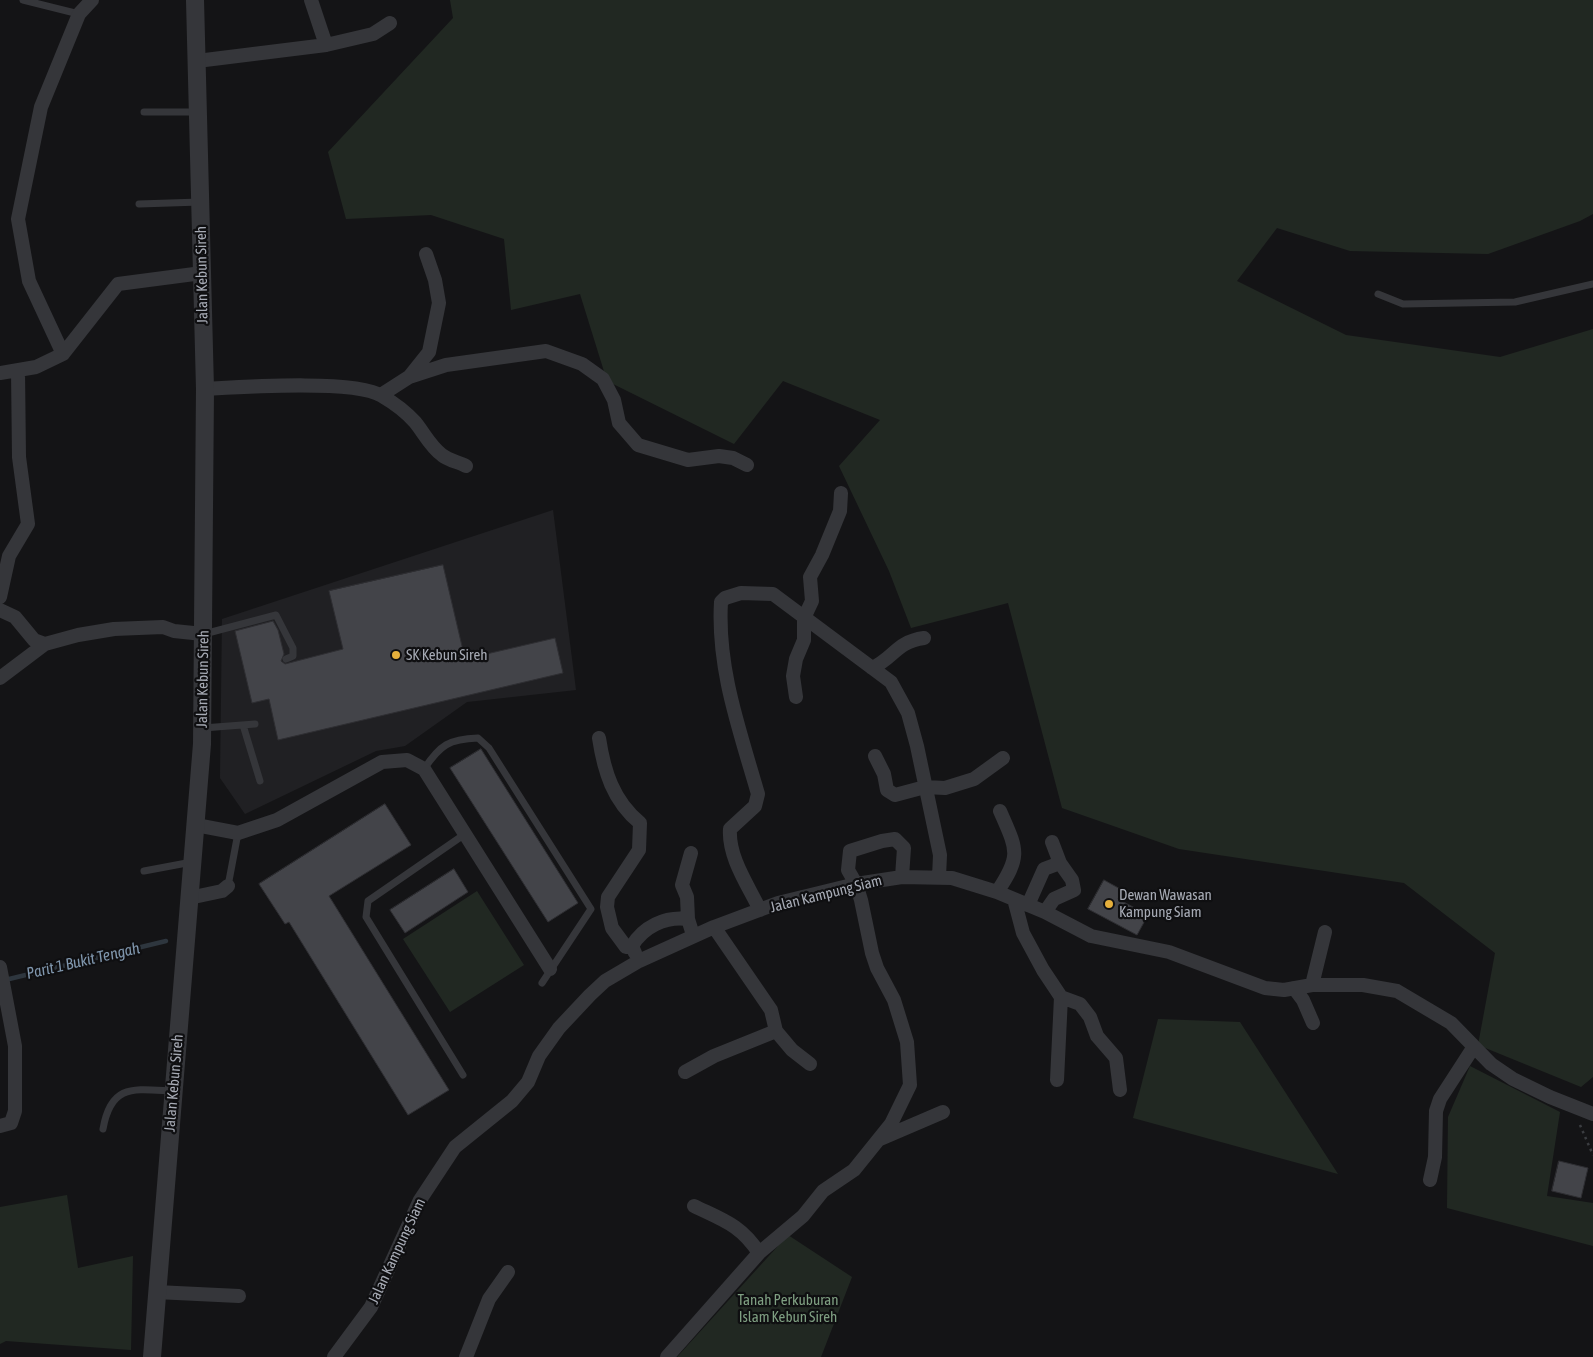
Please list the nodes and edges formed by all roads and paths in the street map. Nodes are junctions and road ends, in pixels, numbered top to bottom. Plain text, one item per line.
1 (23, 0) edge
2 (92, 0) edge
3 (195, 0) edge
4 (311, 0) edge
5 (80, 14) junction
6 (390, 23) dead end
7 (326, 45) junction
8 (197, 61) junction
9 (144, 112) dead end
10 (198, 112) junction
11 (200, 202) junction
12 (139, 204) dead end
13 (426, 254) dead end
14 (202, 273) junction
15 (1593, 284) edge
16 (1378, 294) dead end
17 (63, 354) junction
18 (18, 371) junction
19 (0, 373) edge
20 (409, 377) junction
21 (205, 389) junction
22 (381, 395) junction
23 (466, 466) dead end
24 (747, 466) dead end
25 (841, 493) dead end
26 (0, 597) edge
27 (0, 610) edge
28 (804, 618) junction
29 (203, 634) junction
30 (924, 638) dead end
31 (45, 644) junction
32 (286, 659) dead end
33 (872, 668) junction
34 (0, 678) edge
35 (796, 697) dead end
36 (255, 724) dead end
37 (243, 725) junction
38 (202, 728) junction
39 (599, 738) dead end
40 (874, 756) dead end
41 (1003, 758) dead end
42 (424, 769) junction
43 (260, 781) dead end
44 (925, 787) junction
45 (1000, 811) dead end
46 (196, 824) junction
47 (238, 832) junction
48 (465, 834) junction
49 (1052, 842) dead end
50 (691, 853) dead end
51 (192, 862) junction
52 (1060, 863) junction
53 (144, 871) dead end
54 (902, 877) junction
55 (939, 877) junction
56 (856, 884) junction
57 (228, 886) joint
58 (997, 892) junction
59 (189, 898) junction
60 (1021, 902) junction
61 (760, 910) junction
62 (1045, 912) junction
63 (688, 919) junction
64 (714, 927) junction
65 (1325, 932) dead end
66 (694, 935) junction
67 (632, 946) junction
68 (639, 961) junction
69 (0, 968) edge
70 (550, 969) junction
71 (542, 983) dead end
72 (1312, 985) junction
73 (1294, 988) junction
74 (1061, 997) junction
75 (1313, 1023) dead end
76 (776, 1031) junction
77 (1473, 1048) junction
78 (810, 1064) dead end
79 (684, 1072) dead end
80 (463, 1075) dead end
81 (1057, 1080) dead end
82 (1120, 1090) dead end
83 (173, 1091) junction
84 (1571, 1105) junction
85 (943, 1112) dead end
86 (1593, 1114) edge
87 (0, 1126) edge
88 (103, 1129) dead end
89 (879, 1140) junction
90 (1593, 1155) edge
91 (1430, 1180) dead end
92 (694, 1206) dead end
93 (759, 1253) junction
94 (508, 1272) dead end
95 (156, 1292) junction
96 (239, 1296) dead end
97 (152, 1357) edge
98 (334, 1357) edge
99 (466, 1357) edge
100 (667, 1357) edge

1 - 5 lane
2 - 5 street
3 - 8 street, Jalan Kebun Sireh
4 - 7 street
5 - 17 street
6 - 7 street
7 - 8 street
8 - 10 street, Jalan Kebun Sireh
9 - 10 lane
10 - 11 street, Jalan Kebun Sireh
11 - 12 lane
11 - 14 street, Jalan Kebun Sireh
13 - 20 street
14 - 17 street
14 - 21 street, Jalan Kebun Sireh
15 - 16 lane
17 - 18 street
18 - 19 street
18 - 26 street
20 - 22 street
20 - 24 street
21 - 22 street
21 - 29 street, Jalan Kebun Sireh
22 - 23 street
25 - 28 street
27 - 31 street
28 - 33 street
28 - 35 street
28 - 61 street
29 - 31 street
29 - 32 lane
29 - 38 street, Jalan Kebun Sireh
30 - 33 street
31 - 34 street
33 - 44 street
36 - 37 lane
37 - 38 lane
37 - 43 lane
38 - 46 street, Jalan Kebun Sireh
39 - 67 street
40 - 44 street
41 - 44 street
42 - 47 street
42 - 48 street
42 - 70 lane
44 - 55 street
45 - 58 street
46 - 47 street
46 - 51 street, Jalan Kebun Sireh
47 - 57 lane
48 - 70 street
48 - 80 lane
49 - 52 street
50 - 63 street
51 - 53 lane
51 - 59 street, Jalan Kebun Sireh
52 - 60 street
52 - 62 street
54 - 55 street, Jalan Kampung Siam
54 - 56 street, Jalan Kampung Siam
54 - 56 street
55 - 58 street, Jalan Kampung Siam
56 - 61 street, Jalan Kampung Siam
56 - 89 street
57 - 59 street
58 - 60 street, Jalan Kampung Siam
59 - 83 street, Jalan Kebun Sireh
60 - 62 street, Jalan Kampung Siam
60 - 74 street
61 - 64 street, Jalan Kampung Siam
62 - 73 street, Jalan Kampung Siam
63 - 66 street
63 - 67 street
64 - 66 street, Jalan Kampung Siam
64 - 76 street
65 - 72 street
66 - 68 street, Jalan Kampung Siam
67 - 68 street
68 - 98 street, Jalan Kampung Siam
69 - 87 street
70 - 71 lane
72 - 73 street, Jalan Kampung Siam
72 - 77 street, Jalan Kampung Siam
73 - 75 street
74 - 81 street
74 - 82 street
76 - 78 street
76 - 79 street
77 - 84 street, Jalan Kampung Siam
77 - 91 street
83 - 88 lane
83 - 95 street, Jalan Kebun Sireh
84 - 86 street, Jalan Kampung Siam
84 - 90 path
85 - 89 street
89 - 93 street
92 - 93 street
93 - 100 street
94 - 99 street
95 - 96 street
95 - 97 street, Jalan Kebun Sireh

